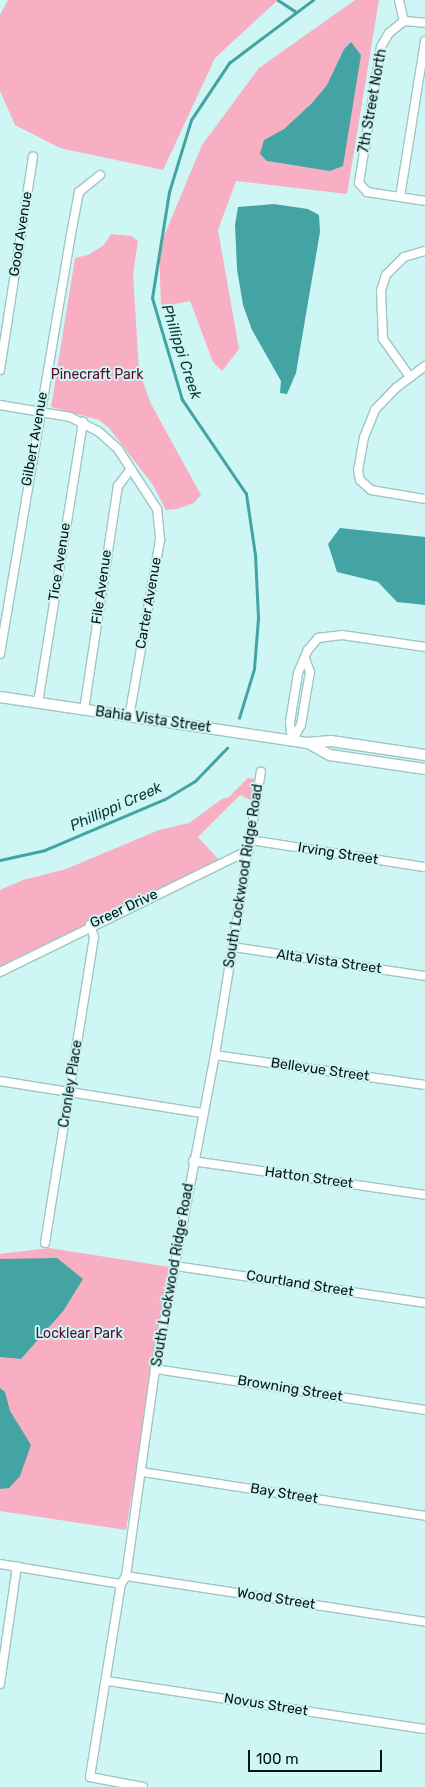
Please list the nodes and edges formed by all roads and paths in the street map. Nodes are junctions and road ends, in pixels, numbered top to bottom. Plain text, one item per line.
1 (399, 0) edge
2 (404, 21) junction
3 (425, 23) edge
4 (425, 41) edge
5 (33, 157) dead end
6 (100, 176) dead end
7 (400, 197) junction
8 (425, 201) edge
9 (425, 251) edge
10 (425, 366) edge
11 (0, 370) edge
12 (410, 377) junction
13 (0, 405) edge
14 (40, 411) junction
15 (83, 422) junction
16 (131, 469) junction
17 (425, 499) edge
18 (425, 647) edge
19 (0, 654) edge
20 (305, 658) junction
21 (0, 697) edge
22 (38, 703) junction
23 (84, 710) junction
24 (128, 717) junction
25 (292, 740) junction
26 (307, 743) junction
27 (425, 755) edge
28 (425, 769) edge
29 (261, 772) dead end
30 (250, 840) junction
31 (249, 850) junction
32 (425, 867) edge
33 (90, 925) junction
34 (233, 947) junction
35 (0, 972) edge
36 (425, 976) edge
37 (215, 1055) junction
38 (0, 1081) edge
39 (425, 1085) edge
40 (70, 1092) junction
41 (202, 1113) junction
42 (194, 1161) junction
43 (425, 1195) edge
44 (45, 1243) dead end
45 (175, 1266) junction
46 (425, 1303) edge
47 (155, 1369) junction
48 (425, 1410) edge
49 (142, 1472) junction
50 (425, 1516) edge
51 (0, 1564) edge
52 (17, 1566) junction
53 (126, 1576) junction
54 (121, 1584) junction
55 (425, 1622) edge
56 (108, 1681) junction
57 (0, 1684) edge
58 (425, 1729) edge
59 (143, 1787) edge

1 - 2 street
2 - 3 street
2 - 7 street, 7th Street North
4 - 7 street
5 - 11 street, Good Avenue
6 - 14 street, Gilbert Avenue
7 - 8 street
9 - 12 street
10 - 12 street
12 - 17 street
13 - 14 street
14 - 15 street
14 - 19 street, Gilbert Avenue
15 - 16 street, Carter Avenue
15 - 22 street, Tice Avenue
16 - 23 street, File Avenue
16 - 24 street, Carter Avenue
18 - 20 street
20 - 25 street
20 - 25 street
21 - 22 street, Bahia Vista Street
22 - 23 street, Bahia Vista Street
23 - 24 street, Bahia Vista Street
24 - 25 street, Bahia Vista Street
25 - 26 street, Bahia Vista Street
26 - 27 street, Bahia Vista Street
26 - 28 street, Bahia Vista Street
29 - 30 street, South Lockwood Ridge Road
30 - 31 street, South Lockwood Ridge Road
30 - 32 street, Irving Street
31 - 33 street, Greer Drive
31 - 34 street, South Lockwood Ridge Road
33 - 35 street, Greer Drive
33 - 40 street, Cronley Place
34 - 36 street, Alta Vista Street
34 - 37 street, South Lockwood Ridge Road
37 - 39 street, Bellevue Street
37 - 41 street, South Lockwood Ridge Road
38 - 40 street
40 - 41 street
40 - 44 street, Cronley Place
41 - 42 street, South Lockwood Ridge Road
42 - 43 street, Hatton Street
42 - 45 street, South Lockwood Ridge Road
45 - 46 street, Courtland Street
45 - 47 street, South Lockwood Ridge Road
47 - 48 street, Browning Street
47 - 49 street, South Lockwood Ridge Road
49 - 50 street, Bay Street
49 - 53 street, South Lockwood Ridge Road
51 - 52 street
52 - 54 street
52 - 57 street
53 - 54 street, South Lockwood Ridge Road
53 - 55 street, Wood Street
54 - 56 street, South Lockwood Ridge Road
56 - 58 street, Novus Street
56 - 59 street, South Lockwood Ridge Road

